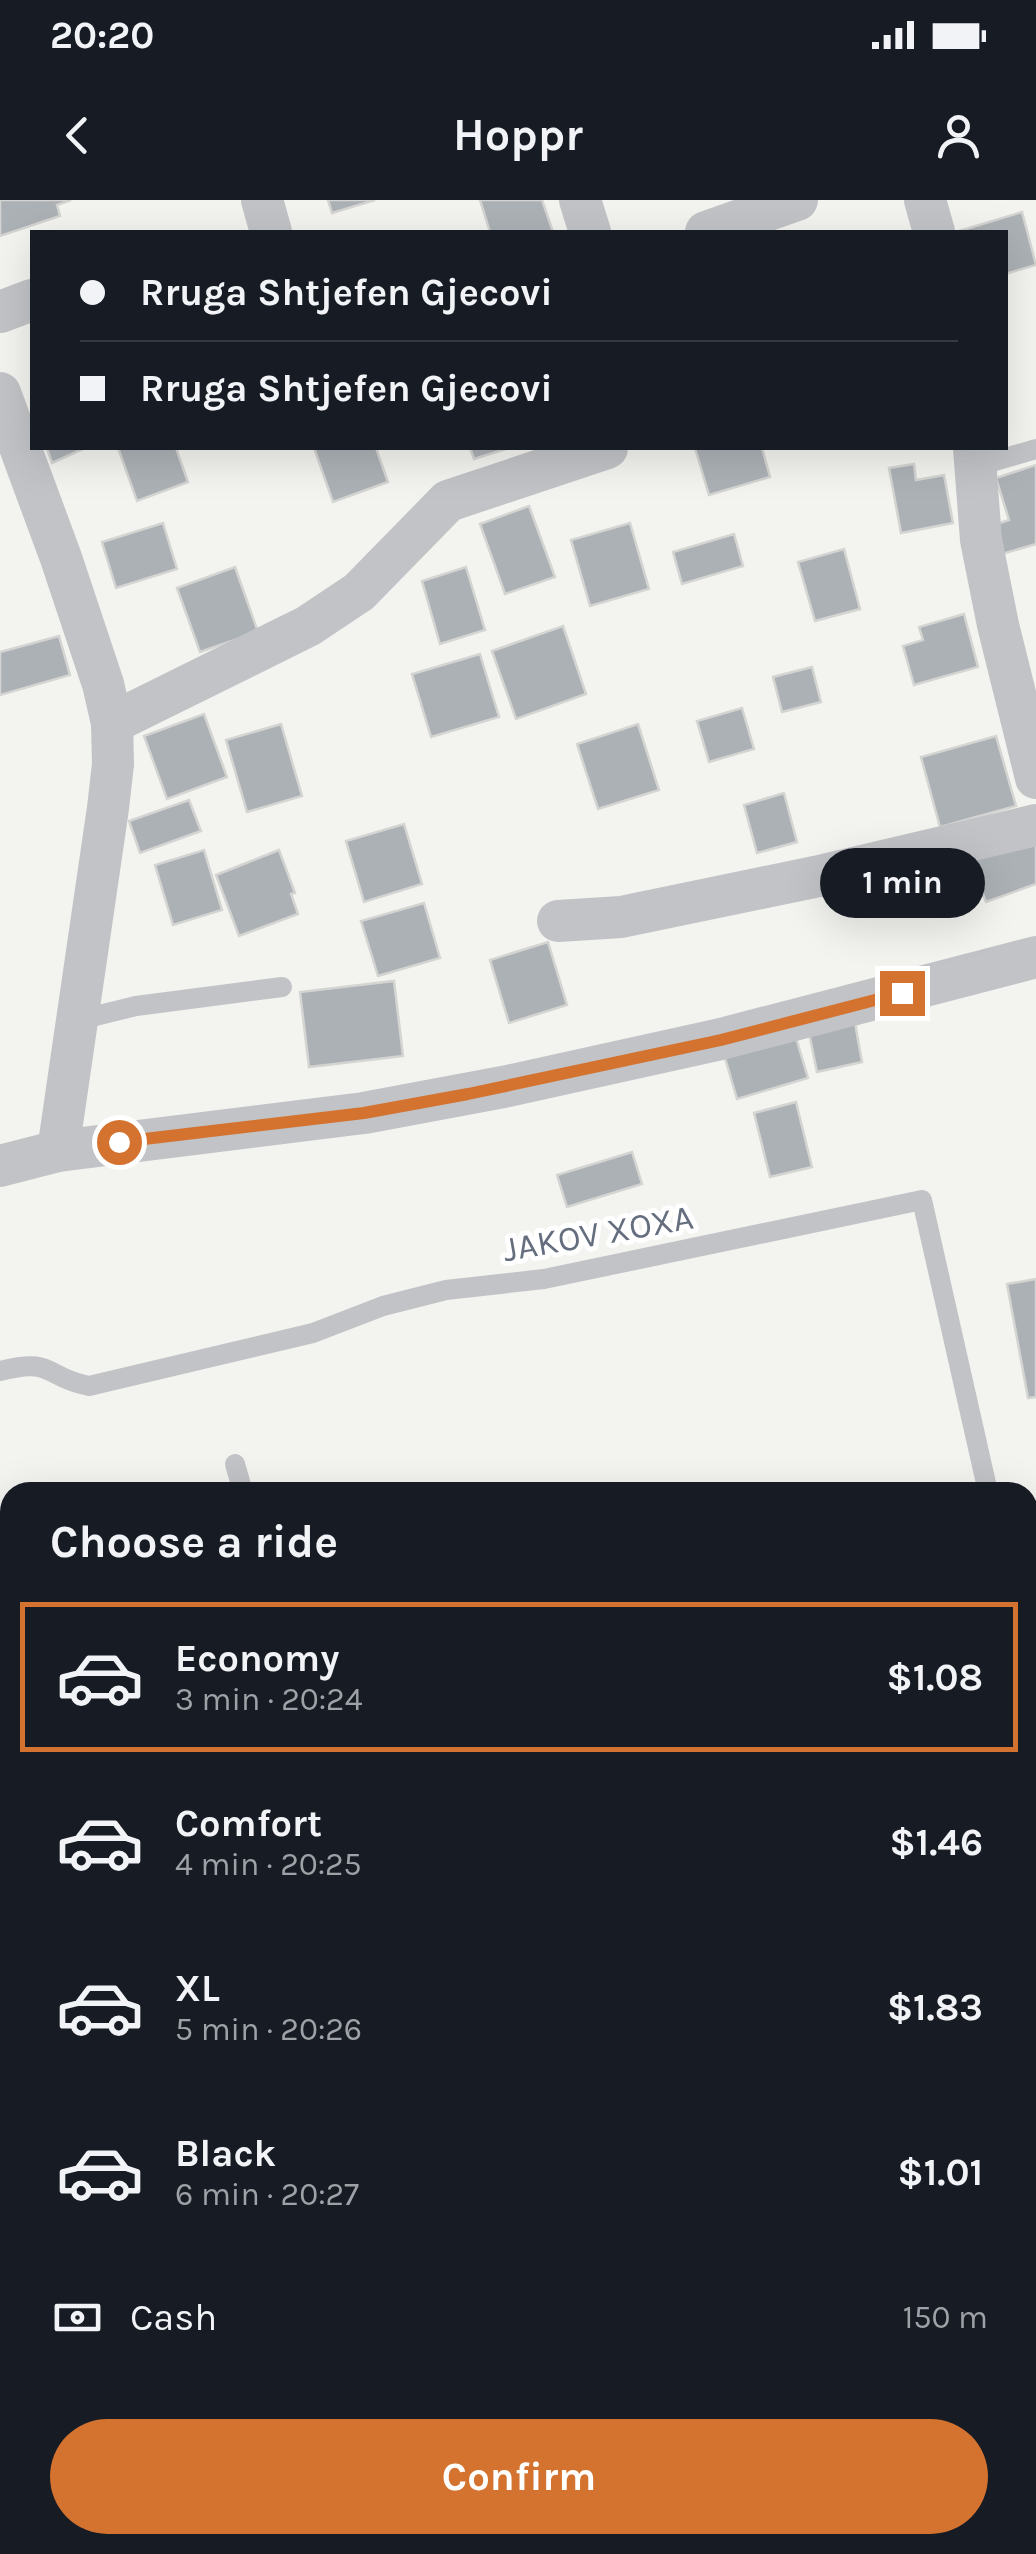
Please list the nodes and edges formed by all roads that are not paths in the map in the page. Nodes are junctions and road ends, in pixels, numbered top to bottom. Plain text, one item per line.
1 (580, 200) edge
2 (797, 200) edge
3 (925, 200) edge
4 (589, 230) edge
5 (712, 230) edge
6 (933, 230) edge
7 (30, 301) edge
8 (0, 312) edge
9 (0, 394) edge
10 (601, 450) edge
11 (1036, 450) edge
12 (974, 457) edge
13 (112, 723) junction
14 (1036, 778) edge
15 (1036, 825) edge
16 (558, 921) dead end
17 (1036, 957) edge
18 (282, 988) dead end
19 (79, 1020) junction
20 (58, 1150) junction
21 (0, 1166) edge
22 (0, 1371) edge
23 (236, 1464) dead end
24 (240, 1482) edge
25 (986, 1482) edge

1 - 4 street
2 - 5 street
3 - 6 street
7 - 8 street
9 - 13 street
10 - 13 street
11 - 12 lane
12 - 14 street
13 - 19 street
15 - 16 street
17 - 20 street
18 - 19 lane
19 - 20 street
20 - 21 street
22 - 25 lane, JAKOV XOXA
23 - 24 lane

